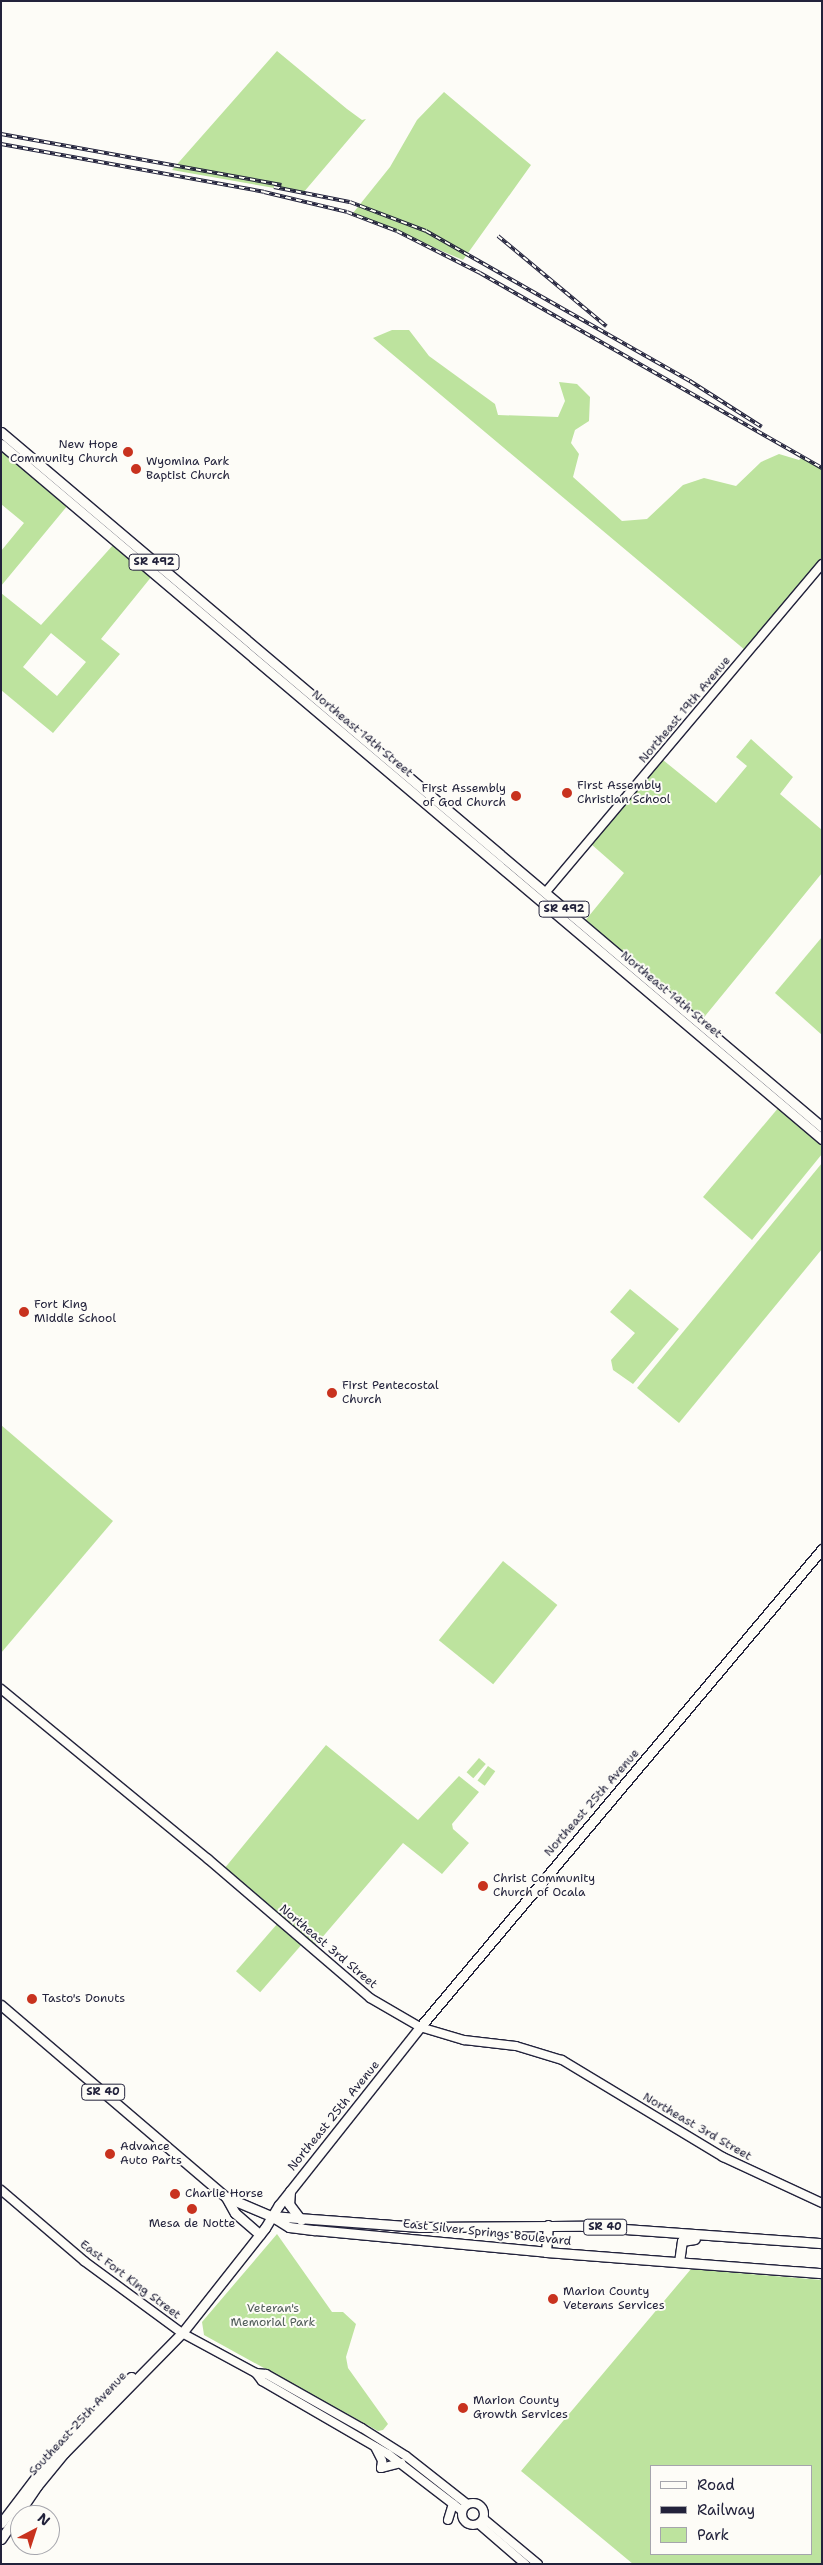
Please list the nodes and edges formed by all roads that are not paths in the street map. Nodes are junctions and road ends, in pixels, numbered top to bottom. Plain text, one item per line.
1 (1, 432) edge
2 (1, 444) edge
3 (822, 564) edge
4 (545, 893) junction
5 (822, 1127) edge
6 (822, 1139) edge
7 (822, 1550) edge
8 (1, 1689) edge
9 (1, 2005) edge
10 (420, 2027) junction
11 (1, 2190) edge
12 (290, 2190) junction
13 (226, 2197) junction
14 (822, 2203) edge
15 (271, 2216) junction
16 (301, 2220) junction
17 (548, 2225) junction
18 (260, 2234) junction
19 (757, 2239) junction
20 (822, 2243) edge
21 (546, 2252) junction
22 (679, 2262) junction
23 (821, 2272) edge
24 (182, 2333) junction
25 (256, 2373) junction
26 (373, 2445) junction
27 (401, 2463) junction
28 (453, 2504) junction
29 (464, 2507) junction
30 (448, 2520) dead end
31 (482, 2522) junction
32 (1, 2523) edge
33 (1, 2538) edge
34 (526, 2564) edge
35 (538, 2564) edge

1 - 4 main road, Northeast 14th Street / SR 492
2 - 6 main road, Northeast 14th Street / SR 492
3 - 4 street, Northeast 19th Avenue
4 - 5 main road, Northeast 14th Street / SR 492
7 - 10 main road, Northeast 25th Avenue
8 - 10 street, Northeast 3rd Street
9 - 13 main road, East Silver Springs Boulevard / SR 40
10 - 12 main road, Northeast 25th Avenue
10 - 14 street, Northeast 3rd Street
11 - 24 street, East Fort King Street
12 - 15 main road, Northeast 25th Avenue
12 - 16 main road
13 - 15 main road, East Silver Springs Boulevard / SR 40
13 - 18 main road
15 - 16 main road, East Silver Springs Boulevard / SR 40
15 - 18 main road, Southeast 25th Avenue
15 - 21 main road, East Silver Springs Boulevard / SR 40
16 - 17 main road, East Silver Springs Boulevard / SR 40
17 - 19 main road, East Silver Springs Boulevard / SR 40
17 - 21 main road
18 - 24 main road, Southeast 25th Avenue
19 - 20 main road, East Silver Springs Boulevard / SR 40
19 - 22 main road
21 - 22 main road, East Silver Springs Boulevard / SR 40
22 - 23 main road, East Silver Springs Boulevard / SR 40
24 - 25 street, East Fort King Street
24 - 32 main road, Southeast 25th Avenue
24 - 33 main road, Southeast 25th Avenue
25 - 26 street, East Fort King Street
25 - 29 street, East Fort King Street
26 - 27 street, East Fort King Street
26 - 27 street
27 - 28 street, East Fort King Street
28 - 29 street, East Fort King Street
28 - 30 street
29 - 31 street
29 - 31 street
31 - 34 street
31 - 35 street

